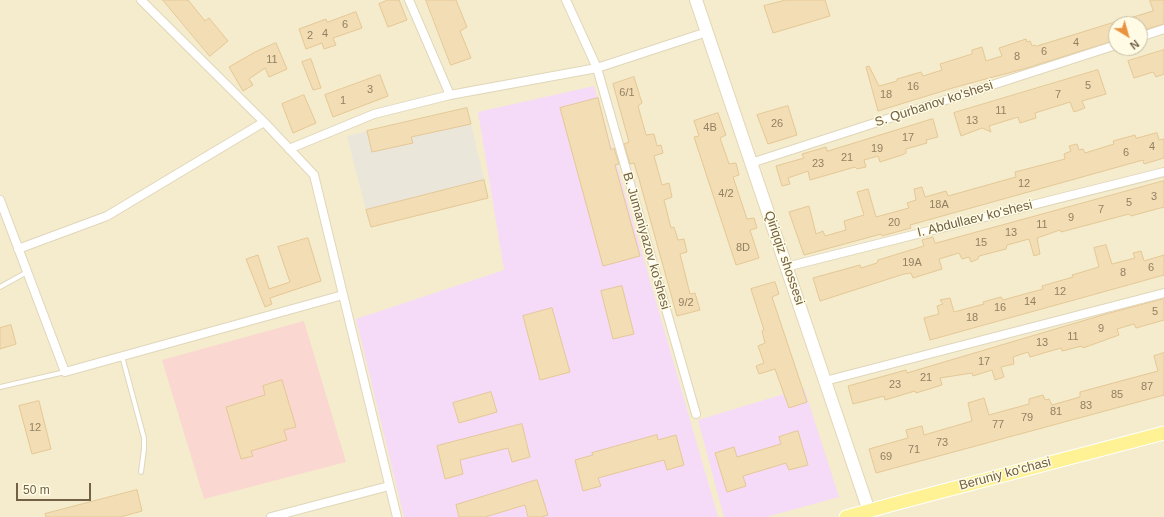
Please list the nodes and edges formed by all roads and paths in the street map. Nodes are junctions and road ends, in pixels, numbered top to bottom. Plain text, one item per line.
1 (141, 0) edge
2 (409, 0) edge
3 (566, 0) edge
4 (696, 0) edge
5 (1164, 29) edge
6 (707, 32) junction
7 (1148, 34) edge
8 (1108, 48) edge
9 (597, 68) junction
10 (450, 94) junction
11 (264, 122) junction
12 (289, 149) junction
13 (752, 163) junction
14 (1164, 172) edge
15 (0, 200) edge
16 (18, 250) junction
17 (786, 267) junction
18 (27, 272) junction
19 (0, 287) edge
20 (1164, 293) edge
21 (343, 295) junction
22 (122, 356) junction
23 (65, 372) junction
24 (825, 382) junction
25 (0, 387) edge
26 (696, 414) dead end
27 (1164, 433) edge
28 (141, 472) dead end
29 (389, 486) junction
30 (870, 514) edge
31 (271, 517) edge
32 (397, 517) edge
33 (846, 517) edge

1 - 11 street
2 - 10 street
3 - 9 street, B. Jumaniyazov ko'shesi
4 - 6 main road, Qiriqqiz shossesi
5 - 7 street
6 - 9 street
6 - 13 main road, Qiriqqiz shossesi
8 - 13 street, S. Qurbanov ko'shesi
9 - 10 street
9 - 26 street, B. Jumaniyazov ko'shesi
10 - 12 street
11 - 12 street
11 - 16 street
12 - 21 street
13 - 17 main road, Qiriqqiz shossesi
14 - 17 street, I. Abdullaev ko'shesi
15 - 16 street
16 - 18 street
17 - 24 main road, Qiriqqiz shossesi
18 - 19 lane
18 - 23 street
20 - 24 street
21 - 22 street
21 - 29 street
22 - 23 street
22 - 28 lane
23 - 25 lane
24 - 30 main road, Qiriqqiz shossesi
27 - 30 main road, Beruniy ko'chasi
29 - 31 street
29 - 32 street
30 - 33 main road, Beruniy ko'chasi

